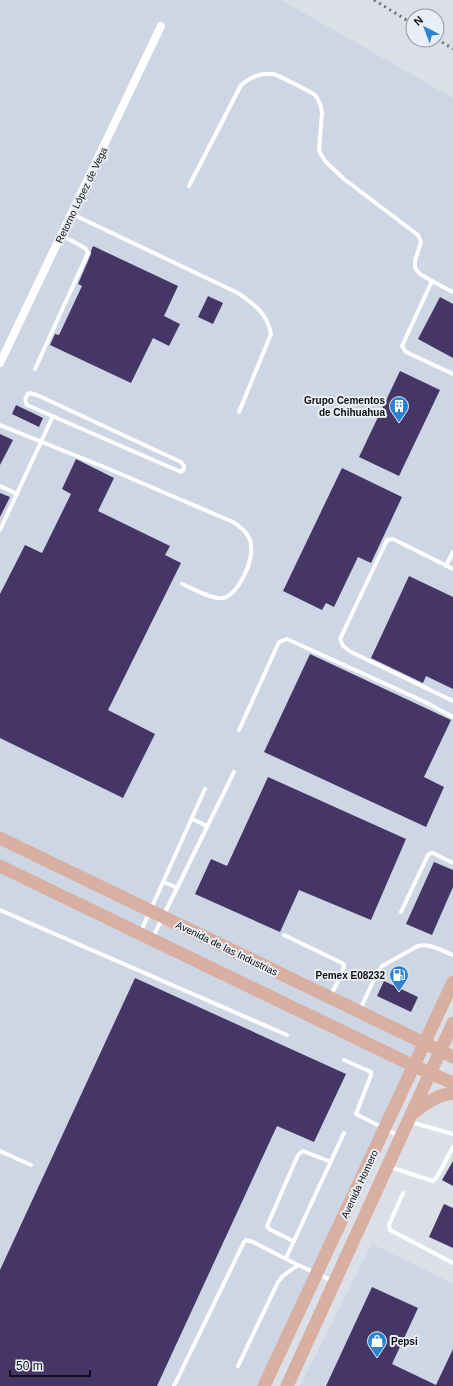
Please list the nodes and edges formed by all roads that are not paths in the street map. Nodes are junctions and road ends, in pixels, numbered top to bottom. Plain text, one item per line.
1 (161, 26) dead end
2 (190, 186) dead end
3 (72, 214) junction
4 (61, 235) junction
5 (432, 281) junction
6 (453, 292) edge
7 (0, 363) edge
8 (35, 369) dead end
9 (453, 374) edge
10 (239, 412) dead end
11 (53, 416) junction
12 (0, 426) edge
13 (42, 442) junction
14 (0, 486) edge
15 (17, 494) junction
16 (0, 530) edge
17 (453, 552) edge
18 (446, 566) junction
19 (453, 569) edge
20 (182, 584) dead end
21 (453, 701) edge
22 (453, 717) edge
23 (239, 730) dead end
24 (234, 772) dead end
25 (205, 789) dead end
26 (192, 819) junction
27 (207, 826) junction
28 (0, 838) edge
29 (453, 863) edge
30 (0, 866) edge
31 (164, 882) junction
32 (177, 888) junction
33 (0, 910) edge
34 (401, 912) dead end
35 (156, 914) junction
36 (284, 935) dead end
37 (146, 936) junction
38 (453, 955) edge
39 (453, 982) edge
40 (330, 998) junction
41 (360, 1012) junction
42 (453, 1023) edge
43 (288, 1035) dead end
44 (424, 1044) junction
45 (440, 1051) junction
46 (453, 1057) edge
47 (344, 1060) dead end
48 (414, 1066) junction
49 (430, 1074) junction
50 (453, 1083) edge
51 (453, 1093) edge
52 (410, 1118) junction
53 (384, 1129) junction
54 (344, 1133) dead end
55 (453, 1134) edge
56 (401, 1137) junction
57 (453, 1147) edge
58 (0, 1151) edge
59 (331, 1162) junction
60 (31, 1165) dead end
61 (388, 1166) junction
62 (403, 1193) dead end
63 (294, 1241) junction
64 (286, 1258) junction
65 (453, 1263) edge
66 (298, 1265) junction
67 (317, 1273) junction
68 (335, 1282) junction
69 (238, 1366) dead end
70 (174, 1386) edge
71 (264, 1386) edge
72 (287, 1386) edge

1 - 3 street, Retorno López de Vega
2 - 5 lane
3 - 4 street, Retorno López de Vega
3 - 10 lane
4 - 7 street, Retorno López de Vega
4 - 8 lane
5 - 6 lane
5 - 9 lane
11 - 11 lane
11 - 13 lane
12 - 13 lane
13 - 15 lane
13 - 20 lane
14 - 15 lane
15 - 16 lane
17 - 18 lane
18 - 19 lane
18 - 21 lane
22 - 23 lane
24 - 27 lane
25 - 26 lane
26 - 27 lane
26 - 31 lane
27 - 32 lane
28 - 35 main road, Avenida de las Industrias
29 - 34 lane
30 - 37 main road
31 - 32 lane
31 - 35 lane
32 - 35 lane
33 - 43 lane
35 - 37 lane
35 - 37 lane
35 - 40 main road, Avenida de las Industrias
36 - 40 lane
37 - 48 main road
38 - 41 lane
39 - 44 main road, Avenida Homero
40 - 41 main road, Avenida de las Industrias
41 - 44 main road, Avenida de las Industrias
42 - 45 main road, Avenida Homero
44 - 45 main road, Avenida de las Industrias
44 - 48 main road, Avenida Homero
45 - 46 main road, Avenida de las Industrias
45 - 49 main road, Avenida Homero
47 - 53 lane
48 - 49 main road
48 - 53 main road, Avenida Homero
49 - 50 main road
49 - 52 main road, Avenida Homero
51 - 52 main road
52 - 55 lane
52 - 56 main road, Avenida Homero
53 - 56 lane
53 - 67 main road, Avenida Homero
54 - 59 lane
56 - 61 main road, Avenida Homero
57 - 61 lane
58 - 60 lane
59 - 63 lane
59 - 63 lane
61 - 68 main road, Avenida Homero
62 - 65 lane
63 - 64 lane
64 - 66 lane
64 - 70 lane
66 - 67 lane
66 - 69 lane
67 - 68 lane
67 - 71 main road, Avenida Homero
68 - 72 main road, Avenida Homero

